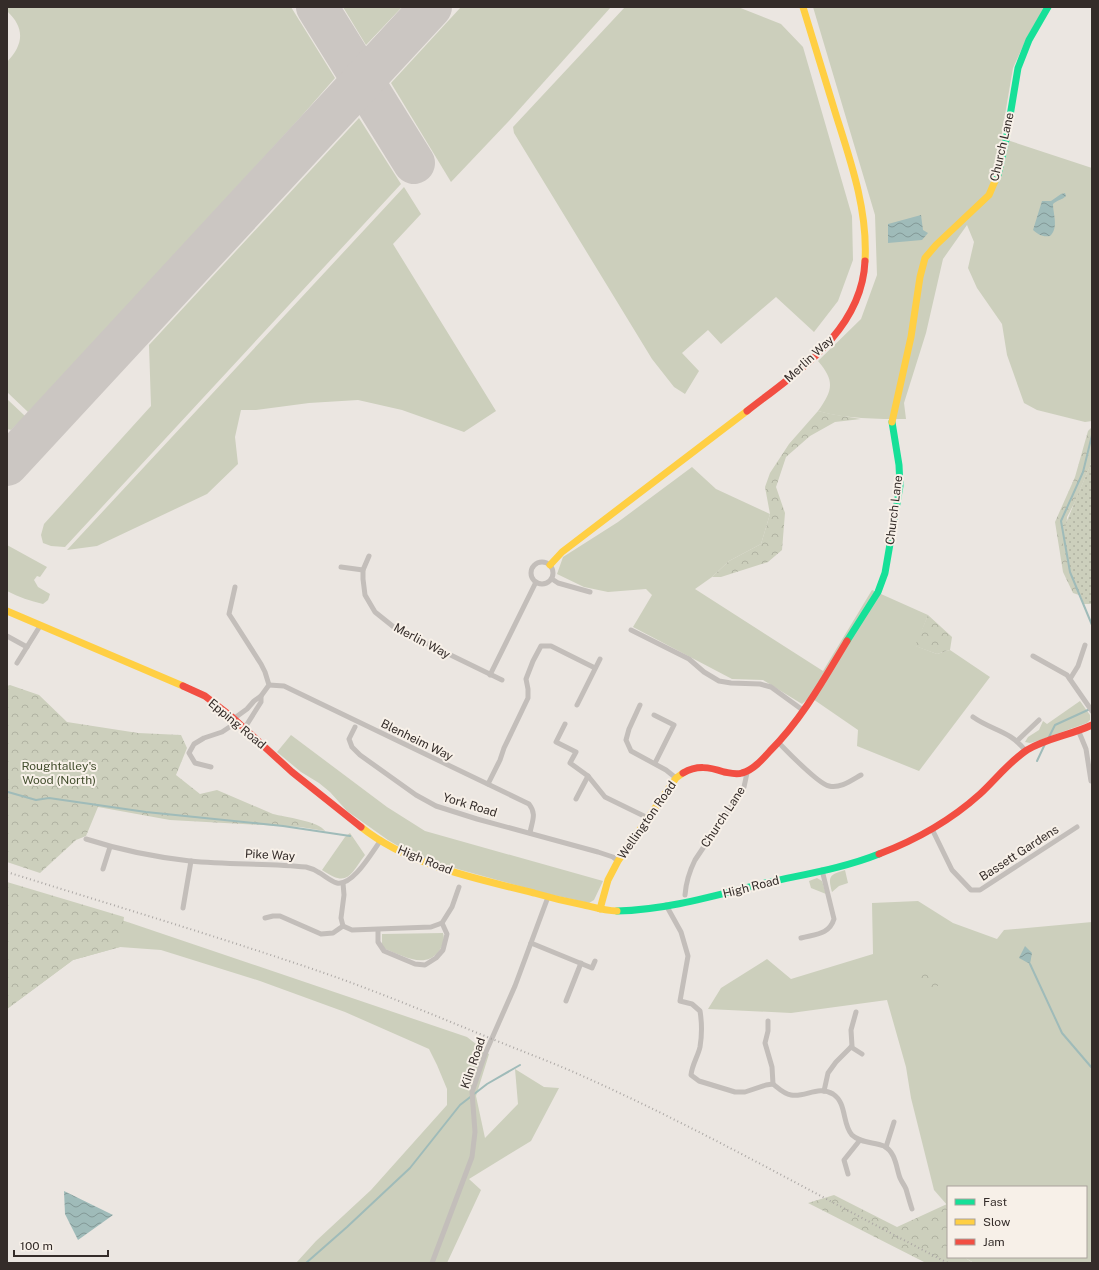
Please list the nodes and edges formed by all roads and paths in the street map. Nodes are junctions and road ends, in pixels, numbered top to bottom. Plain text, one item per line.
1 (803, 7) edge
2 (1048, 7) edge
3 (369, 556) dead end
4 (550, 565) junction
5 (341, 567) dead end
6 (363, 570) junction
7 (552, 579) junction
8 (536, 582) junction
9 (235, 587) dead end
10 (590, 592) dead end
11 (7, 611) edge
12 (40, 626) junction
13 (631, 630) dead end
14 (7, 636) edge
15 (1085, 646) dead end
16 (27, 647) junction
17 (1033, 656) dead end
18 (600, 659) dead end
19 (17, 664) dead end
20 (595, 668) junction
21 (490, 675) junction
22 (1070, 679) junction
23 (502, 680) dead end
24 (268, 685) junction
25 (261, 696) junction
26 (577, 704) dead end
27 (640, 705) dead end
28 (804, 711) junction
29 (1092, 711) edge
30 (654, 715) dead end
31 (973, 717) dead end
32 (235, 720) junction
33 (1039, 720) dead end
34 (565, 724) dead end
35 (1092, 725) edge
36 (355, 727) dead end
37 (244, 729) junction
38 (1079, 732) junction
39 (1017, 741) junction
40 (778, 742) junction
41 (1026, 751) junction
42 (654, 763) junction
43 (211, 767) dead end
44 (747, 773) junction
45 (861, 775) dead end
46 (588, 776) junction
47 (676, 778) junction
48 (1091, 781) edge
49 (488, 784) junction
50 (576, 799) dead end
51 (648, 818) junction
52 (1077, 827) dead end
53 (932, 829) junction
54 (530, 832) junction
55 (86, 839) dead end
56 (380, 840) junction
57 (110, 846) junction
58 (191, 861) junction
59 (618, 861) junction
60 (103, 869) dead end
61 (822, 870) junction
62 (343, 883) junction
63 (459, 887) dead end
64 (685, 896) dead end
65 (548, 898) junction
66 (666, 906) junction
67 (183, 908) dead end
68 (600, 909) junction
69 (265, 918) dead end
70 (442, 922) junction
71 (343, 926) junction
72 (378, 930) junction
73 (801, 938) dead end
74 (531, 943) junction
75 (595, 961) dead end
76 (581, 963) junction
77 (566, 1001) dead end
78 (856, 1012) dead end
79 (768, 1020) dead end
80 (851, 1047) junction
81 (862, 1054) dead end
82 (773, 1084) junction
83 (824, 1091) junction
84 (894, 1122) dead end
85 (860, 1140) junction
86 (886, 1147) junction
87 (848, 1174) dead end
88 (912, 1209) dead end
89 (432, 1263) edge

1 - 4 street, Merlin Way
2 - 28 street, Church Lane
3 - 6 street, Merlin Way
4 - 7 street
4 - 8 street
5 - 6 street
6 - 21 street, Merlin Way
7 - 8 street
7 - 10 street
8 - 21 street
9 - 24 street
11 - 12 street, Epping Road
12 - 16 street
12 - 32 street, Epping Road
13 - 28 street
14 - 16 street
15 - 22 street
16 - 19 street
17 - 22 street
18 - 20 street
20 - 26 street
20 - 49 street
21 - 23 street, Merlin Way
22 - 29 street
24 - 25 street
24 - 49 street, Blenheim Way
25 - 32 street
25 - 37 street
27 - 42 street
28 - 40 street, Church Lane
30 - 42 street
31 - 39 street
32 - 37 street, Epping Road
32 - 43 street
33 - 39 street
34 - 46 street
35 - 38 street, High Road
36 - 54 street, York Road
37 - 56 street, Epping Road
38 - 41 street, High Road
38 - 48 street
39 - 41 street
40 - 44 street, Church Lane
40 - 45 street
41 - 53 street, High Road
42 - 47 street
44 - 47 street, Wellington Road
44 - 64 street, Church Lane
46 - 50 street
46 - 51 street
47 - 51 street, Wellington Road
49 - 54 street, Blenheim Way
51 - 59 street, Wellington Road
52 - 53 street, Bassett Gardens
53 - 61 street, High Road
54 - 59 street, York Road
55 - 57 street, Pike Way
56 - 62 street
56 - 65 street, High Road
57 - 58 street, Pike Way
57 - 60 street
58 - 62 street, Pike Way
58 - 67 street
59 - 68 street, Wellington Road
61 - 66 street, High Road
61 - 73 street
62 - 71 street
63 - 70 street
65 - 68 street, High Road
65 - 74 street, Kiln Road
66 - 68 street, High Road
66 - 82 street
69 - 71 street
70 - 72 street
70 - 72 street
71 - 72 street
74 - 76 street
74 - 89 street, Kiln Road
75 - 76 street
76 - 77 street
78 - 80 street
79 - 82 street
80 - 81 street
80 - 83 street
82 - 83 street
83 - 85 street
84 - 86 street
85 - 86 street
85 - 87 street
86 - 88 street

